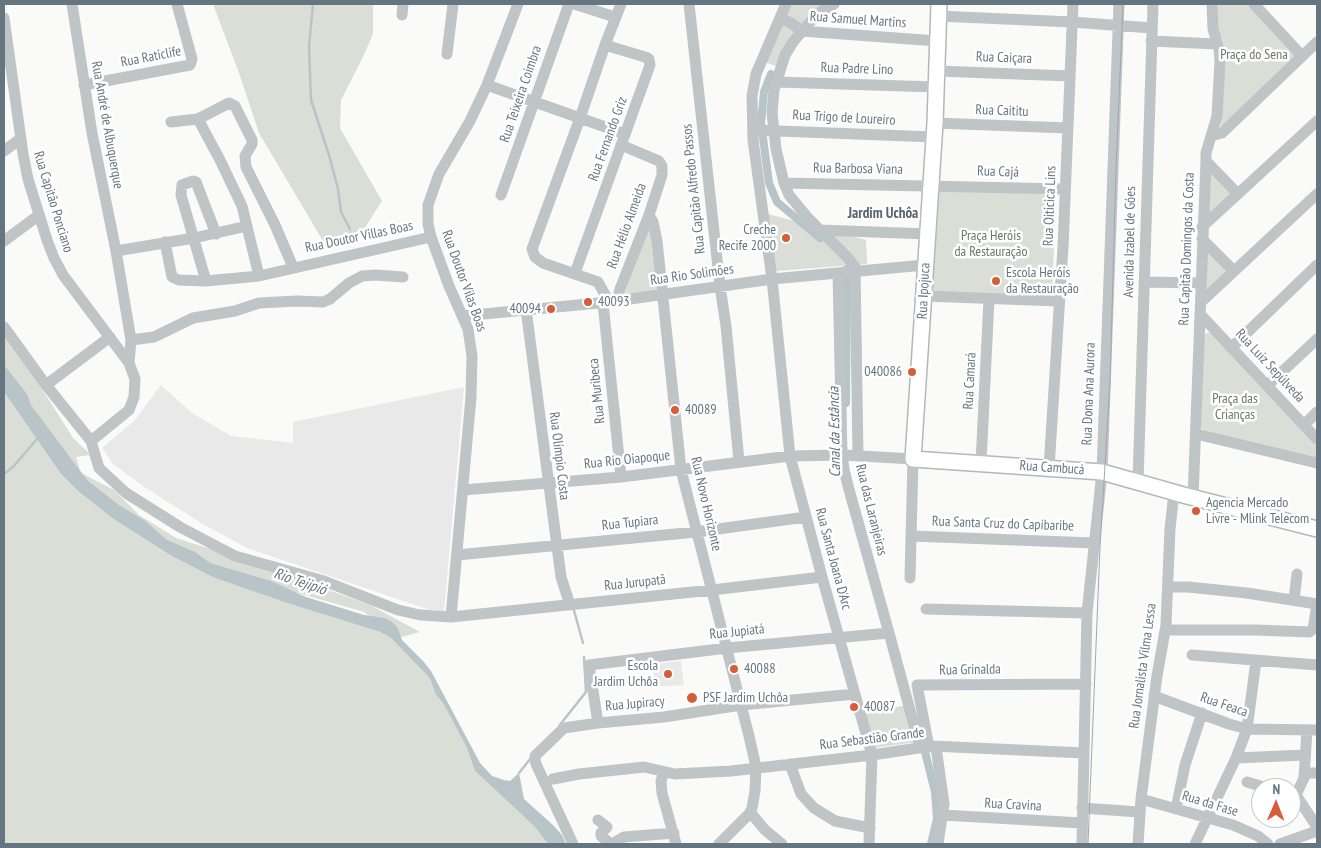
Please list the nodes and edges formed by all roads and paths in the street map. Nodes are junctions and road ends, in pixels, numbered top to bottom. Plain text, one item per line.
1 (72, 4) edge
2 (178, 4) edge
3 (453, 4) edge
4 (518, 4) edge
5 (568, 4) edge
6 (574, 4) edge
7 (621, 4) edge
8 (689, 4) edge
9 (786, 4) edge
10 (834, 4) edge
11 (1073, 4) edge
12 (1119, 4) edge
13 (1153, 4) edge
14 (1212, 4) edge
15 (1254, 4) edge
16 (939, 10) edge
17 (615, 17) junction
18 (4, 18) edge
19 (780, 18) junction
20 (1072, 22) junction
21 (1118, 26) junction
22 (1152, 28) junction
23 (802, 31) junction
24 (937, 41) junction
25 (1151, 41) junction
26 (1317, 42) edge
27 (1217, 44) junction
28 (605, 45) junction
29 (447, 54) dead end
30 (1302, 56) junction
31 (6, 58) edge
32 (758, 68) junction
33 (937, 70) junction
34 (1070, 76) junction
35 (778, 78) junction
36 (84, 85) junction
37 (487, 85) junction
38 (936, 87) junction
39 (533, 101) junction
40 (580, 118) junction
41 (198, 119) junction
42 (1317, 121) edge
43 (171, 122) dead end
44 (1068, 128) junction
45 (754, 130) junction
46 (773, 130) junction
47 (934, 130) junction
48 (1211, 136) junction
49 (20, 139) junction
50 (623, 140) junction
51 (4, 151) edge
52 (1206, 161) junction
53 (784, 183) junction
54 (930, 186) junction
55 (1065, 189) junction
56 (1238, 194) junction
57 (1317, 194) edge
58 (502, 195) dead end
59 (39, 214) junction
60 (649, 215) junction
61 (247, 226) junction
62 (1202, 227) junction
63 (820, 230) junction
64 (216, 234) junction
65 (928, 234) junction
66 (431, 237) junction
67 (194, 238) junction
68 (1202, 239) junction
69 (4, 241) edge
70 (165, 242) junction
71 (116, 251) junction
72 (926, 265) junction
73 (1317, 265) edge
74 (293, 267) junction
75 (1234, 271) junction
76 (575, 273) junction
77 (847, 273) junction
78 (259, 276) junction
79 (403, 277) dead end
80 (772, 279) junction
81 (206, 281) junction
82 (1144, 282) junction
83 (1201, 283) junction
84 (720, 286) junction
85 (663, 294) junction
86 (924, 296) junction
87 (989, 300) junction
88 (1059, 301) junction
89 (610, 302) junction
90 (1201, 308) junction
91 (526, 309) junction
92 (463, 316) junction
93 (4, 327) edge
94 (110, 337) junction
95 (1317, 339) edge
96 (131, 340) junction
97 (1231, 348) junction
98 (129, 363) junction
99 (46, 385) junction
100 (1267, 386) junction
101 (1317, 412) edge
102 (1304, 425) junction
103 (1196, 434) junction
104 (1317, 439) edge
105 (91, 441) junction
106 (790, 456) junction
107 (850, 456) junction
108 (913, 459) junction
109 (739, 461) junction
110 (981, 463) junction
111 (1317, 463) edge
112 (1048, 468) junction
113 (681, 470) junction
114 (1102, 472) junction
115 (621, 477) junction
116 (1138, 482) junction
117 (547, 483) junction
118 (463, 490) junction
119 (1185, 495) junction
120 (806, 517) junction
121 (1317, 529) edge
122 (696, 532) junction
123 (911, 536) junction
124 (1094, 543) junction
125 (556, 545) junction
126 (457, 555) junction
127 (1297, 574) dead end
128 (822, 577) junction
129 (910, 578) dead end
130 (1168, 587) junction
131 (712, 590) junction
132 (1294, 600) junction
133 (1317, 604) edge
134 (570, 605) junction
135 (926, 609) dead end
136 (1088, 614) junction
137 (450, 617) junction
138 (1165, 630) junction
139 (889, 632) junction
140 (839, 638) junction
141 (727, 648) junction
142 (1192, 655) dead end
143 (1256, 661) junction
144 (1317, 665) edge
145 (1086, 684) junction
146 (854, 694) junction
147 (1154, 696) junction
148 (741, 706) junction
149 (1202, 713) junction
150 (598, 723) junction
151 (1247, 729) junction
152 (1312, 730) edge
153 (928, 747) junction
154 (1084, 753) junction
155 (872, 755) junction
156 (1305, 755) junction
157 (1236, 758) junction
158 (790, 764) junction
159 (756, 767) junction
160 (664, 772) junction
161 (1304, 773) junction
162 (1317, 773) edge
163 (553, 779) dead end
164 (1301, 779) edge
165 (1247, 782) dead end
166 (1251, 783) edge
167 (1140, 799) junction
168 (1082, 808) junction
169 (1301, 808) edge
170 (1176, 809) junction
171 (750, 812) junction
172 (1139, 812) junction
173 (943, 815) junction
174 (1207, 818) junction
175 (598, 820) dead end
176 (1082, 823) junction
177 (870, 828) junction
178 (1314, 834) edge
179 (675, 838) edge
180 (573, 844) edge
181 (611, 844) edge
182 (719, 844) edge
183 (782, 844) edge
184 (869, 844) edge
185 (938, 844) edge
186 (1082, 844) edge
187 (1138, 844) edge
188 (1195, 844) edge
189 (1268, 844) edge
190 (1280, 844) edge

1 - 36 street, Rua André de Albuquerque
2 - 36 street, Rua Raticlife
3 - 29 street
4 - 37 street, Rua Doutor Vilas Boas
5 - 39 street, Rua Teixeira Coimbra
6 - 17 street
7 - 17 street
8 - 84 street, Rua Capitão Alfredo Passos
9 - 19 street, Rua Santa Joana D'Arc
10 - 23 street
11 - 20 street, Rua Oiticica Lins
12 - 21 street, Rua Dona Ana Aurora
13 - 22 street, Avenida Izabel de Góes
14 - 27 street, Rua Capitão Domingos da Costa
15 - 30 street
16 - 20 street
16 - 24 main road, Rua Ipojuca
17 - 28 street
18 - 31 street, Rua Capitão Ponciano
19 - 23 street, Rua Samuel Martins
19 - 32 street, Rua Santa Joana D'Arc
20 - 21 street
20 - 34 street, Rua Oiticica Lins
21 - 22 street
21 - 114 street, Rua Dona Ana Aurora
22 - 25 street, Avenida Izabel de Góes
23 - 24 street, Rua Samuel Martins
23 - 35 street
24 - 33 main road, Rua Ipojuca
25 - 27 street
25 - 82 street, Avenida Izabel de Góes
26 - 30 street
27 - 48 street, Rua Capitão Domingos da Costa
28 - 40 street
28 - 50 street, Rua Fernando Griz
30 - 48 street
31 - 49 street, Rua Capitão Ponciano
32 - 35 street, Rua Padre Lino
32 - 45 street, Rua Santa Joana D'Arc
33 - 34 street, Rua Caiçara
33 - 38 main road, Rua Ipojuca
34 - 44 street, Rua Oiticica Lins
35 - 38 street, Rua Padre Lino
35 - 46 street
36 - 71 street, Rua André de Albuquerque
37 - 39 street
37 - 66 street, Rua Doutor Vilas Boas
38 - 47 main road, Rua Ipojuca
39 - 40 street
39 - 58 street, Rua Teixeira Coimbra
40 - 50 street
40 - 76 street
41 - 43 street
41 - 61 street
41 - 74 street, Rua Doutor Villas Boas
42 - 56 street
44 - 47 street, Rua Caititu
44 - 55 street, Rua Oiticica Lins
45 - 46 street, Rua Trigo de Loureiro
45 - 80 street, Rua Santa Joana D'Arc
46 - 47 street, Rua Trigo de Loureiro
46 - 53 street
47 - 54 main road, Rua Ipojuca
48 - 52 street, Rua Capitão Domingos da Costa
49 - 51 street
49 - 59 street, Rua Capitão Ponciano
50 - 60 street, Rua Hélio Almeida
50 - 76 street, Rua Fernando Griz
52 - 56 street
52 - 62 street, Rua Capitão Domingos da Costa
53 - 54 street, Rua Barbosa Viana
53 - 63 street
54 - 55 street, Rua Cajá
54 - 65 main road, Rua Ipojuca
55 - 88 street, Rua Oiticica Lins
56 - 62 street
57 - 75 street
59 - 69 street
59 - 94 street, Rua Capitão Ponciano
60 - 85 street, Rua Novo Horizonte
60 - 89 street, Rua Hélio Almeida
61 - 64 street
61 - 78 street
62 - 68 street, Rua Capitão Domingos da Costa
63 - 65 street
63 - 77 street
64 - 67 street
64 - 67 street
65 - 72 main road, Rua Ipojuca
66 - 74 street, Rua Doutor Villas Boas
66 - 92 street, Rua Doutor Vilas Boas
67 - 70 street
67 - 81 street
68 - 75 street
68 - 83 street, Rua Capitão Domingos da Costa
70 - 71 street
70 - 81 street
71 - 96 street, Rua André de Albuquerque
72 - 77 street, Rua Rio Solimões
72 - 86 main road, Rua Ipojuca
73 - 97 street
74 - 78 street, Rua Doutor Villas Boas
75 - 90 street
76 - 89 street
77 - 80 street, Rua Rio Solimões
77 - 107 street, Rua das Laranjeiras
77 - 107 street, Rua das Laranjeiras
78 - 81 street
79 - 96 street
80 - 84 street, Rua Rio Solimões
80 - 106 street, Rua Santa Joana D'Arc
82 - 83 street
82 - 116 street, Avenida Izabel de Góes
83 - 90 street, Rua Capitão Domingos da Costa
84 - 85 street, Rua Rio Solimões
84 - 109 street, Rua Capitão Alfredo Passos
85 - 89 street, Rua Rio Solimões
85 - 113 street, Rua Novo Horizonte
86 - 87 street
86 - 108 main road, Rua Ipojuca
87 - 88 street
87 - 110 street, Rua Camará
88 - 112 street, Rua Oiticica Lins
89 - 91 street, Rua Rio Solimões
89 - 115 street, Rua Muribeca
90 - 97 street, Rua Luiz Sepúlveda
90 - 103 street, Rua Capitão Domingos da Costa
91 - 92 street, Rua Rio Solimões
91 - 117 street, Rua Olímpio Costa
92 - 118 street, Rua Doutor Vilas Boas
93 - 99 street
94 - 98 street, Rua Capitão Ponciano
94 - 99 street
95 - 100 street
96 - 98 street, Rua André de Albuquerque
97 - 100 street, Rua Luiz Sepúlveda
98 - 105 street, Rua Capitão Ponciano
99 - 105 street
100 - 102 street, Rua Luiz Sepúlveda
101 - 102 street
102 - 104 street, Rua Luiz Sepúlveda
103 - 111 street
103 - 119 street, Rua Capitão Domingos da Costa
105 - 137 street, Rua Jurupatã
106 - 107 street, Rua Rio Oiapoque
106 - 109 street, Rua Rio Oiapoque
106 - 120 street, Rua Santa Joana D'Arc
107 - 108 street, Rua Rio Oiapoque
107 - 139 street, Rua das Laranjeiras
108 - 110 main road, Rua Cambucá
108 - 123 street, Rua Ipojuca
109 - 113 street, Rua Rio Oiapoque
110 - 112 main road, Rua Cambucá
112 - 114 main road, Rua Cambucá
113 - 115 street, Rua Rio Oiapoque
113 - 122 street, Rua Novo Horizonte
114 - 116 main road, Rua Cambucá
114 - 124 street, Rua Dona Ana Aurora
115 - 117 street, Rua Rio Oiapoque
116 - 119 main road, Rua Cambucá
117 - 118 street, Rua Rio Oiapoque
117 - 125 street, Rua Olímpio Costa
118 - 126 street, Rua Doutor Vilas Boas
119 - 121 main road, Rua Cambucá
119 - 130 street, Rua Jornalista Vilma Lessa
120 - 122 street, Rua Tupiara
120 - 128 street, Rua Santa Joana D'Arc
122 - 125 street, Rua Tupiara
122 - 131 street, Rua Novo Horizonte
123 - 124 street, Rua Santa Cruz do Capibaribe
123 - 129 street, Rua Ipojuca
124 - 136 street, Rua Dona Ana Aurora
125 - 126 street, Rua Tupiara
125 - 134 street, Rua Olímpio Costa
126 - 137 street, Rua Doutor Vilas Boas
127 - 132 street
128 - 131 street, Rua Jurupatã
128 - 140 street, Rua Santa Joana D'Arc
130 - 132 street
130 - 138 street, Rua Jornalista Vilma Lessa
131 - 134 street, Rua Jurupatã
131 - 141 street, Rua Novo Horizonte
132 - 133 street
133 - 138 street
134 - 137 street, Rua Jurupatã
135 - 136 street
136 - 145 street, Rua Dona Ana Aurora
138 - 147 street, Rua Jornalista Vilma Lessa
139 - 140 street, Rua Jupiatá
139 - 153 street, Rua das Laranjeiras
140 - 141 street, Rua Jupiatá
140 - 146 street, Rua Santa Joana D'Arc
141 - 148 street, Rua Novo Horizonte
141 - 150 street, Rua Jupiatá
142 - 143 street
143 - 144 street
143 - 151 street
145 - 153 street, Rua Grinalda
145 - 154 street, Rua Dona Ana Aurora
146 - 148 street, Rua Jupiracy
146 - 155 street, Rua Santa Joana D'Arc
147 - 149 street, Rua Feaca
147 - 167 street, Rua Jornalista Vilma Lessa
148 - 150 street, Rua Jupiracy
148 - 159 street, Rua Novo Horizonte
149 - 151 street, Rua Feaca
149 - 170 street
150 - 180 street, Rua Jupiracy
151 - 152 street, Rua Feaca
151 - 157 street
152 - 156 street
153 - 154 street, Rua Sebastião Grande
153 - 155 street, Rua Sebastião Grande
153 - 173 street, Rua das Laranjeiras
154 - 168 street, Rua Dona Ana Aurora
155 - 158 street, Rua Sebastião Grande
155 - 177 street, Rua Santa Joana D'Arc
156 - 157 street
156 - 161 street
157 - 174 street
158 - 159 street, Rua Sebastião Grande
158 - 177 street
159 - 160 street, Rua Sebastião Grande
159 - 171 street, Rua Novo Horizonte
160 - 163 street, Rua Sebastião Grande
160 - 179 street
161 - 162 street
161 - 164 street
165 - 166 street
167 - 170 street, Rua da Fase
167 - 172 street, Rua Jornalista Vilma Lessa
168 - 172 street
168 - 176 street, Rua Dona Ana Aurora
169 - 178 street
170 - 174 street, Rua da Fase
171 - 182 street
171 - 183 street
172 - 187 street, Rua Jornalista Vilma Lessa
173 - 176 street, Rua Cravina
173 - 185 street, Rua das Laranjeiras
174 - 188 street
174 - 189 street, Rua da Fase
175 - 181 street
176 - 186 street, Rua Dona Ana Aurora
177 - 184 street, Rua Santa Joana D'Arc
178 - 190 street
179 - 181 street

